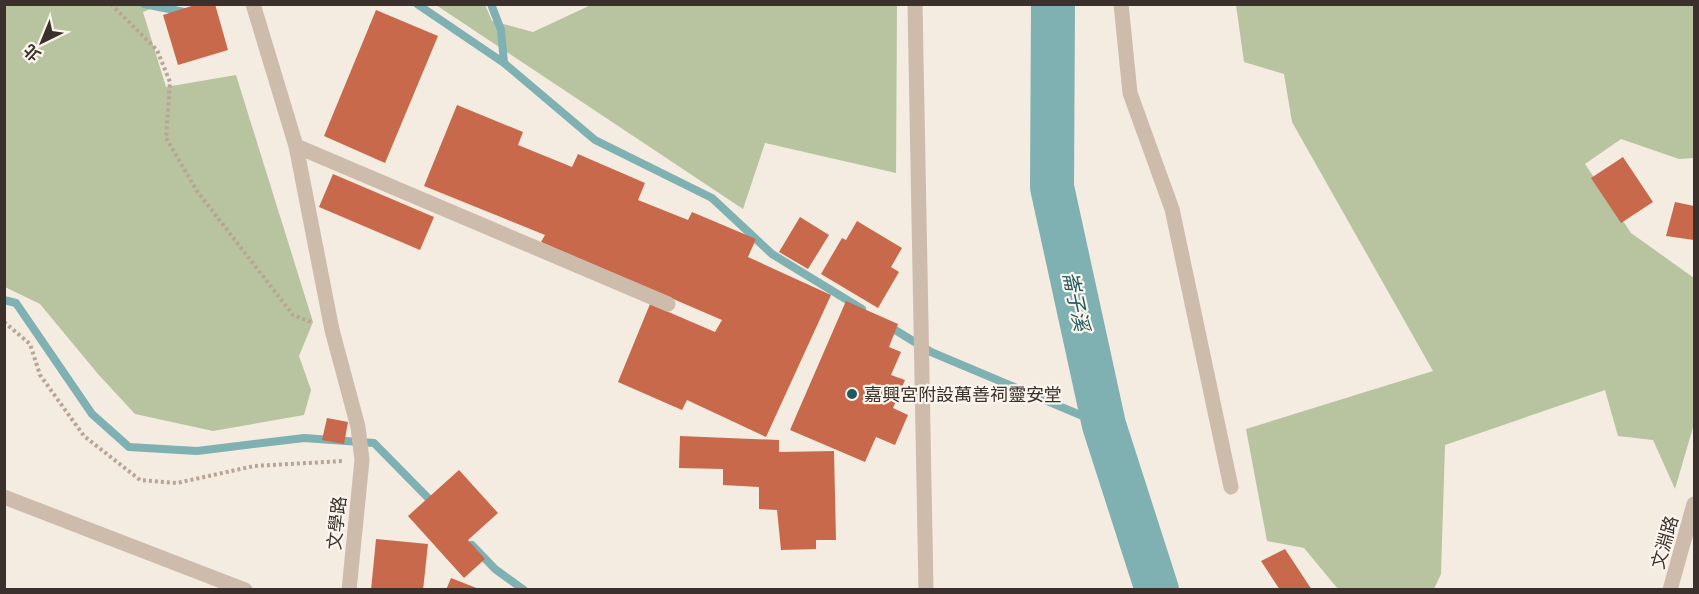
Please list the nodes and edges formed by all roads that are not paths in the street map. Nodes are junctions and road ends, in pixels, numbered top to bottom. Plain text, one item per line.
1 (254, 4) edge
2 (915, 4) edge
3 (1121, 4) edge
4 (296, 146) junction
5 (668, 304) dead end
6 (1231, 488) dead end
7 (4, 496) edge
8 (1695, 504) edge
9 (245, 590) edge
10 (348, 590) edge
11 (926, 590) edge
12 (1670, 590) edge

1 - 4 street, 文學路
2 - 11 street
3 - 6 street
4 - 5 street
4 - 10 street, 文學路
7 - 9 street
8 - 12 street, 文淵路

